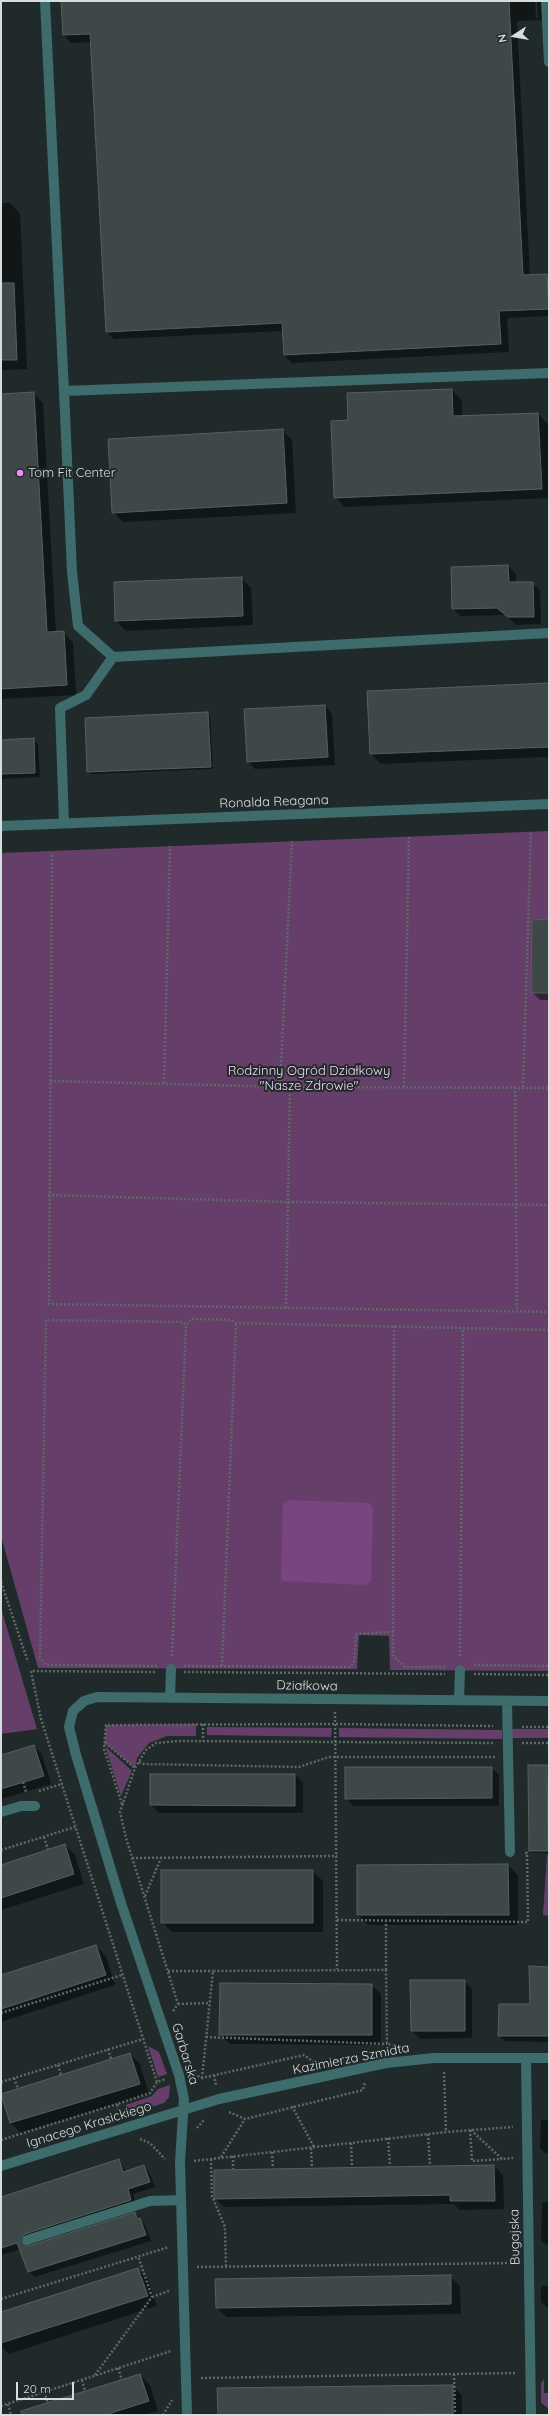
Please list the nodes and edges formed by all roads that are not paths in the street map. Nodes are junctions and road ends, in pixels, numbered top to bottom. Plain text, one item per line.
1 (45, 1) edge
2 (546, 1) edge
3 (549, 62) edge
4 (549, 373) edge
5 (64, 391) junction
6 (549, 633) edge
7 (113, 657) junction
8 (549, 804) edge
9 (64, 823) junction
10 (1, 826) edge
11 (171, 1669) road end
12 (460, 1670) road end
13 (170, 1698) junction
14 (460, 1700) junction
15 (508, 1700) junction
16 (549, 1701) edge
17 (71, 1715) joint
18 (35, 1806) dead end
19 (1, 1812) edge
20 (510, 1852) road end
21 (526, 2058) junction
22 (549, 2058) edge
23 (185, 2110) junction
24 (1, 2166) edge
25 (181, 2200) junction
26 (27, 2240) dead end
27 (187, 2415) edge
28 (531, 2415) edge

1 - 5 street
2 - 3 street
4 - 5 street
5 - 7 street
6 - 7 street
7 - 9 street
8 - 9 street, Ronalda Reagana
9 - 10 street, Ronalda Reagana
11 - 13 street
12 - 14 street
13 - 14 street, Działkowa
13 - 17 street, Działkowa
14 - 15 street, Działkowa
15 - 16 street, Działkowa
15 - 20 street
17 - 23 street, Garbarska
18 - 19 street
21 - 22 street, Kazimierza Szmidta
21 - 23 street, Kazimierza Szmidta
21 - 28 street, Bugajska
23 - 24 street, Ignacego Krasickiego
23 - 25 street, Garbarska
25 - 26 street
25 - 27 street, Garbarska

